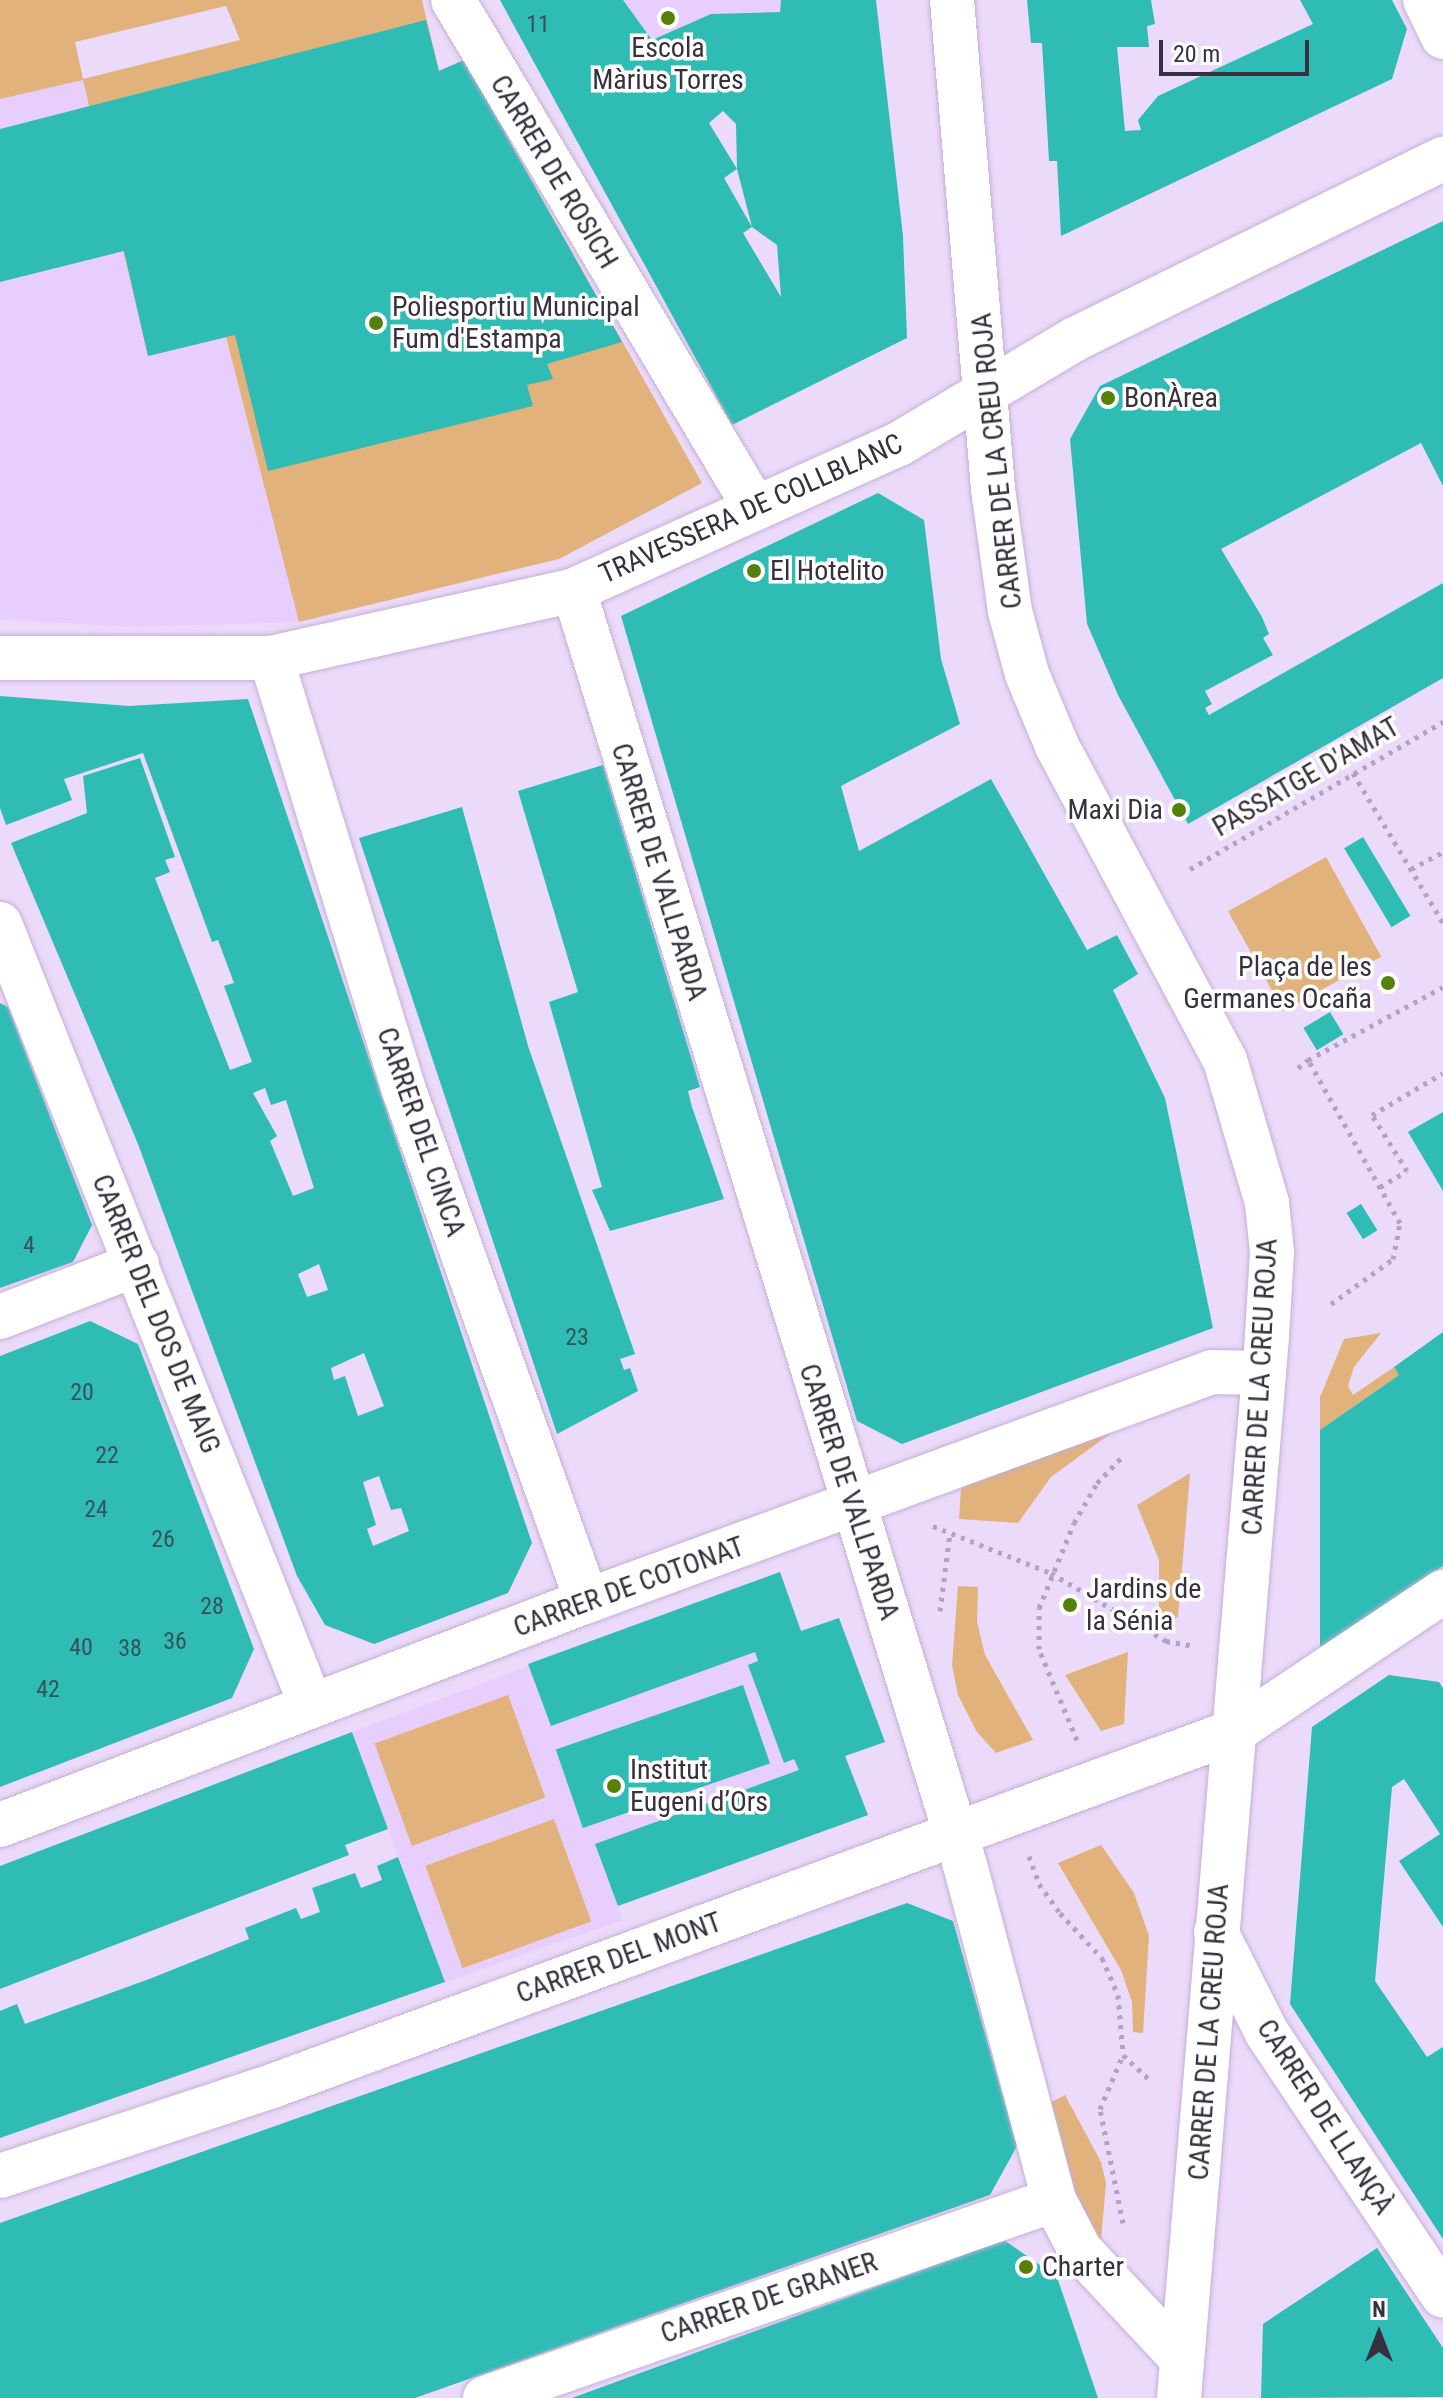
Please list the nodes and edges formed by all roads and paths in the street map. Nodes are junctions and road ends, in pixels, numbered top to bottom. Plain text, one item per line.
1 (453, 0) edge
2 (952, 0) edge
3 (1425, 0) edge
4 (1443, 37) edge
5 (1443, 159) edge
6 (989, 392) junction
7 (755, 508) junction
8 (574, 590) junction
9 (0, 658) edge
10 (271, 658) junction
11 (1443, 722) edge
12 (1353, 773) junction
13 (1443, 852) edge
14 (1190, 869) dead end
15 (1411, 869) junction
16 (1443, 923) edge
17 (3, 943) edge
18 (1443, 987) edge
19 (1308, 1060) junction
20 (1298, 1068) dead end
21 (1443, 1073) edge
22 (1380, 1187) junction
23 (137, 1264) junction
24 (1331, 1304) dead end
25 (0, 1317) edge
26 (1264, 1373) junction
27 (1127, 1453) dead end
28 (852, 1507) junction
29 (921, 1521) dead end
30 (1051, 1573) junction
31 (587, 1601) junction
32 (1436, 1611) edge
33 (1200, 1646) dead end
34 (311, 1705) junction
35 (1235, 1731) junction
36 (1080, 1748) dead end
37 (0, 1825) edge
38 (956, 1834) junction
39 (1024, 1842) dead end
40 (1216, 1932) junction
41 (1123, 2055) junction
42 (1152, 2082) dead end
43 (0, 2176) edge
44 (1054, 2200) junction
45 (1443, 2296) edge
46 (1121, 2297) junction
47 (1180, 2378) edge
48 (485, 2398) edge

1 - 7 street, CARRER DE ROSICH
2 - 6 street, CARRER DE LA CREU ROJA
3 - 4 street
5 - 6 street, TRAVESSERA DE COLLBLANC
6 - 7 street, TRAVESSERA DE COLLBLANC
6 - 26 street, CARRER DE LA CREU ROJA
7 - 8 street, TRAVESSERA DE COLLBLANC
8 - 10 street, TRAVESSERA DE COLLBLANC
8 - 28 street, CARRER DE VALLPARDA
9 - 10 street, TRAVESSERA DE COLLBLANC
10 - 31 street, CARRER DEL CINCA
11 - 12 path, PASSATGE D'AMAT
12 - 14 path, PASSATGE D'AMAT
12 - 15 path
13 - 15 path
15 - 16 path
17 - 23 street, CARRER DEL DOS DE MAIG
18 - 19 path
19 - 20 path
19 - 22 path
21 - 22 path
22 - 24 path
23 - 25 street
23 - 34 street, CARRER DEL DOS DE MAIG
26 - 28 street, CARRER DE COTONAT
26 - 35 street, CARRER DE LA CREU ROJA
27 - 30 path
28 - 31 street, CARRER DE COTONAT
28 - 38 street, CARRER DE VALLPARDA
29 - 30 path
30 - 33 path
30 - 36 path
31 - 34 street, CARRER DE COTONAT
32 - 35 street, CARRER DEL MONT
34 - 37 street, CARRER DE COTONAT
35 - 38 street, CARRER DEL MONT
35 - 40 street, CARRER DE LA CREU ROJA
38 - 43 street, CARRER DEL MONT
38 - 44 street, CARRER DE VALLPARDA
39 - 41 path
40 - 45 street, CARRER DE LLANÇÀ
40 - 47 street, CARRER DE LA CREU ROJA
41 - 42 path
41 - 46 path
44 - 46 street, CARRER DE VALLPARDA
44 - 48 street, CARRER DE GRANER
46 - 47 street, CARRER DE VALLPARDA

